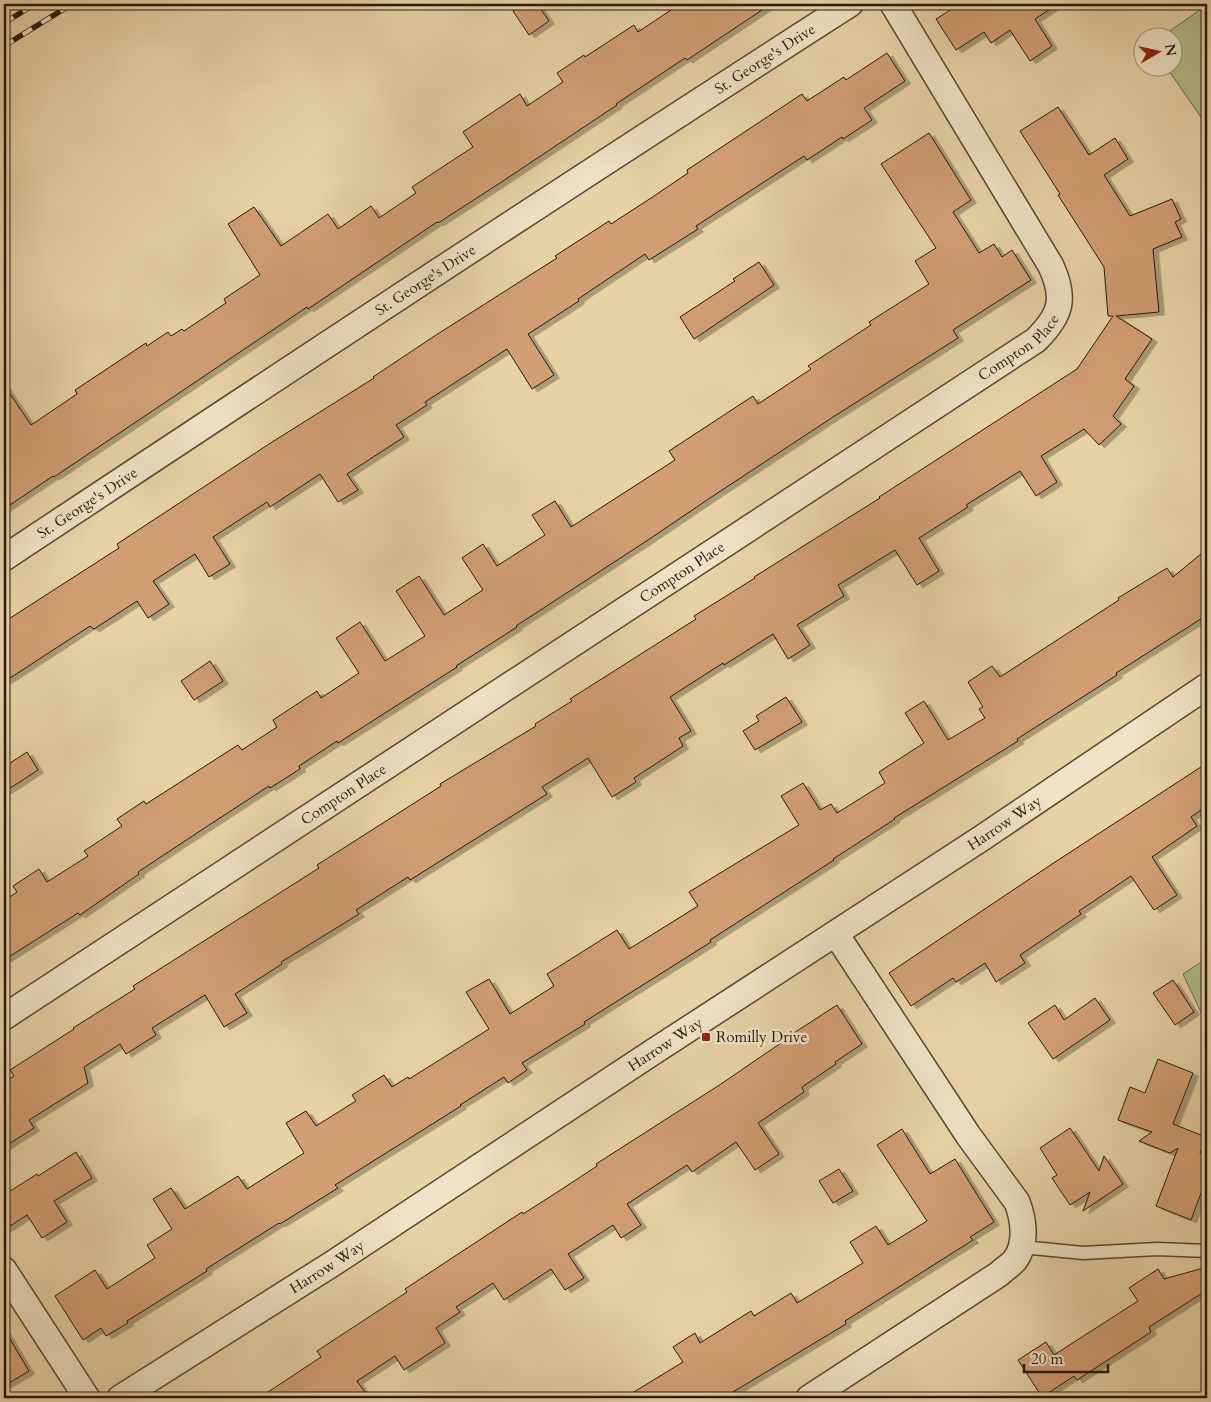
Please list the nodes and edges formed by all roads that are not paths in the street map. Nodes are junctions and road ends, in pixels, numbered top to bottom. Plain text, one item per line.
1 (850, 4) edge
2 (893, 4) edge
3 (4, 558) edge
4 (1207, 686) edge
5 (836, 934) junction
6 (4, 1017) edge
7 (1022, 1247) junction
8 (1207, 1251) edge
9 (4, 1270) edge
10 (88, 1398) edge
11 (120, 1398) edge
12 (809, 1398) edge

1 - 3 street, St. George's Drive
2 - 6 street, Compton Place
4 - 5 street, Harrow Way
5 - 7 street
5 - 11 street, Harrow Way
7 - 8 lane
7 - 12 street
9 - 10 street

